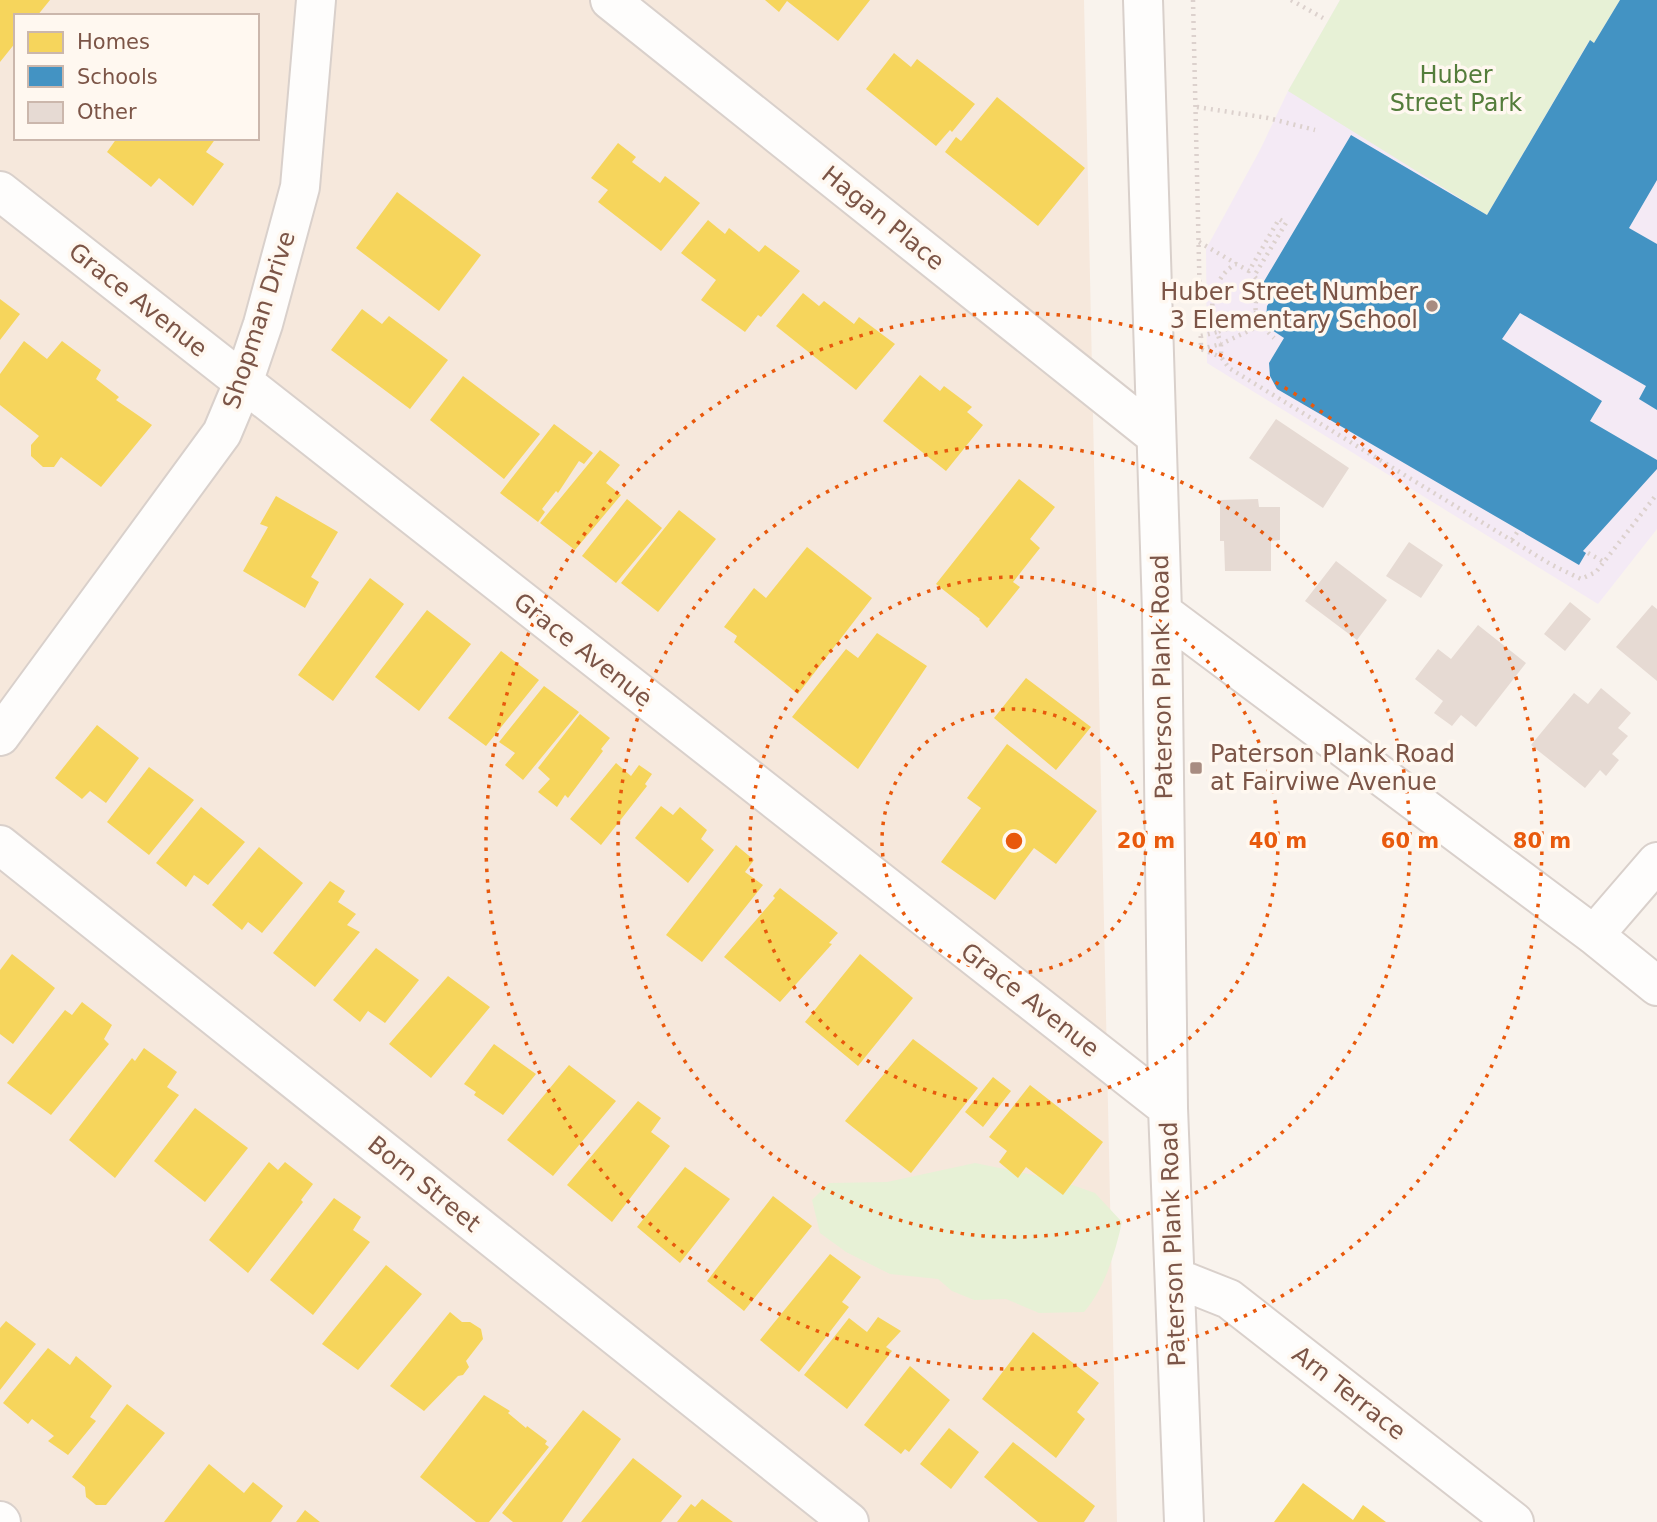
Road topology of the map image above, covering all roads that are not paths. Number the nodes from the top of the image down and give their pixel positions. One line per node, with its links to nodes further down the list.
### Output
1 (316, 0): 5 (street, Shopman Drive)
2 (610, 0): 6 (street, Hagan Place)
3 (1143, 0): 6 (street, Paterson Plank Road)
4 (0, 191): 5 (street, Grace Avenue)
5 (243, 383): 8 (street, Shopman Drive); 13 (street, Grace Avenue)
6 (1156, 436): 7 (street, Paterson Plank Road)
7 (1162, 612): 11 (street); 13 (street, Paterson Plank Road)
8 (0, 736)
9 (0, 845): 15 (street, Born Street)
10 (1657, 862): 11 (street)
11 (1594, 934): 12 (street)
12 (1657, 986)
13 (1168, 1108): 14 (street, Paterson Plank Road)
14 (1176, 1278): 16 (street, Paterson Plank Road); 17 (street, Arn Terrace)
15 (849, 1522)
16 (1184, 1522)
17 (1514, 1522)

